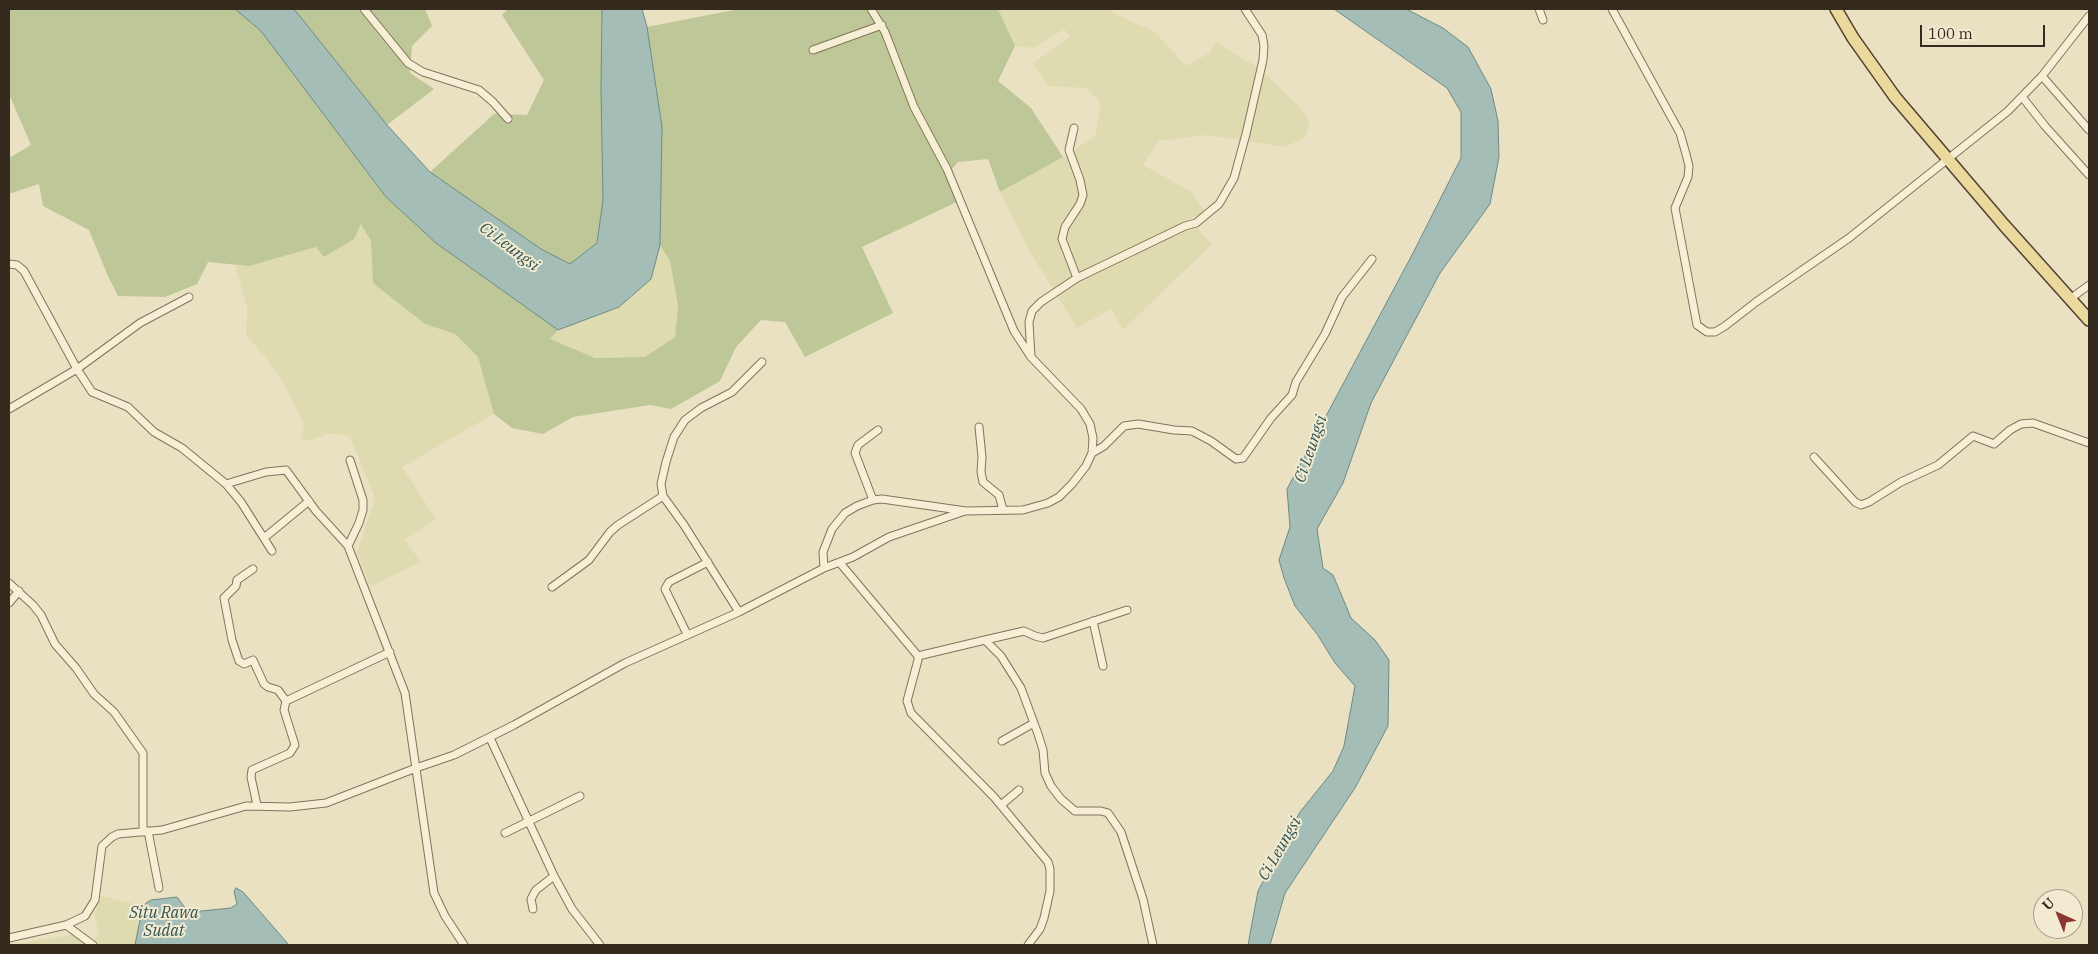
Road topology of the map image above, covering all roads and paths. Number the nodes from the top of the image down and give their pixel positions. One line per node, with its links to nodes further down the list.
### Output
1 (365, 9): 13 (street)
2 (872, 9): 9 (street)
3 (1245, 9): 20 (street)
4 (1539, 9): 8 (street)
5 (1612, 9): 16 (street)
6 (1836, 9): 16 (main road)
7 (2089, 16): 11 (street)
8 (1543, 20)
9 (882, 25): 10 (street); 25 (street)
10 (813, 50)
11 (2042, 76): 12 (street); 15 (street)
12 (2023, 98): 16 (street); 17 (street)
13 (508, 119)
14 (1074, 128): 20 (street)
15 (2089, 130)
16 (1948, 160): 23 (main road)
17 (2089, 175)
18 (1372, 259): 32 (street)
19 (9, 264): 27 (street)
20 (1077, 278): 25 (street)
21 (2089, 285): 23 (street)
22 (189, 297): 27 (street)
23 (2070, 299): 24 (main road)
24 (2089, 320)
25 (1031, 357): 32 (street)
26 (762, 362): 36 (street)
27 (76, 369): 28 (street); 35 (street)
28 (9, 409)
29 (979, 427): 39 (street)
30 (878, 430): 37 (street)
31 (2089, 443): 33 (street)
32 (1092, 453): 39 (street)
33 (1814, 457)
34 (350, 460): 42 (street)
35 (226, 484): 38 (street); 41 (street)
36 (663, 496): 44 (street); 49 (street)
37 (873, 500): 40 (street); 46 (street)
38 (309, 501): 41 (street); 42 (street)
39 (1003, 510): 40 (street)
40 (966, 511): 45 (street)
41 (264, 538): 43 (street)
42 (348, 546): 57 (street)
43 (272, 551)
44 (708, 562): 53 (street); 55 (street)
45 (840, 563): 46 (street); 58 (street)
46 (824, 568): 53 (street)
47 (253, 569): 60 (street)
48 (9, 583): 50 (street)
49 (552, 587)
50 (19, 591): 51 (street); 70 (street)
51 (9, 603)
52 (1127, 610): 54 (street)
53 (739, 612): 55 (street)
54 (1093, 621): 56 (street); 59 (street)
55 (687, 634): 62 (street)
56 (985, 640): 58 (street); 61 (street)
57 (390, 652): 60 (street); 64 (street)
58 (918, 656): 67 (street)
59 (1103, 666)
60 (286, 701): 68 (street)
61 (1034, 723): 63 (street); 81 (street)
62 (490, 738): 64 (street); 69 (street)
63 (1002, 741)
64 (416, 768): 68 (street); 78 (street)
65 (1020, 790): 67 (street)
66 (580, 796): 69 (street)
67 (1001, 805): 80 (street)
68 (257, 806): 70 (street)
69 (528, 820): 71 (street); 72 (street)
70 (145, 831): 73 (street); 75 (street)
71 (505, 833)
72 (554, 876): 74 (street); 79 (street)
73 (159, 888)
74 (533, 909)
75 (66, 925): 76 (street); 77 (street)
76 (9, 938)
77 (93, 945)
78 (464, 945)
79 (600, 945)
80 (1028, 945)
81 (1153, 945)

